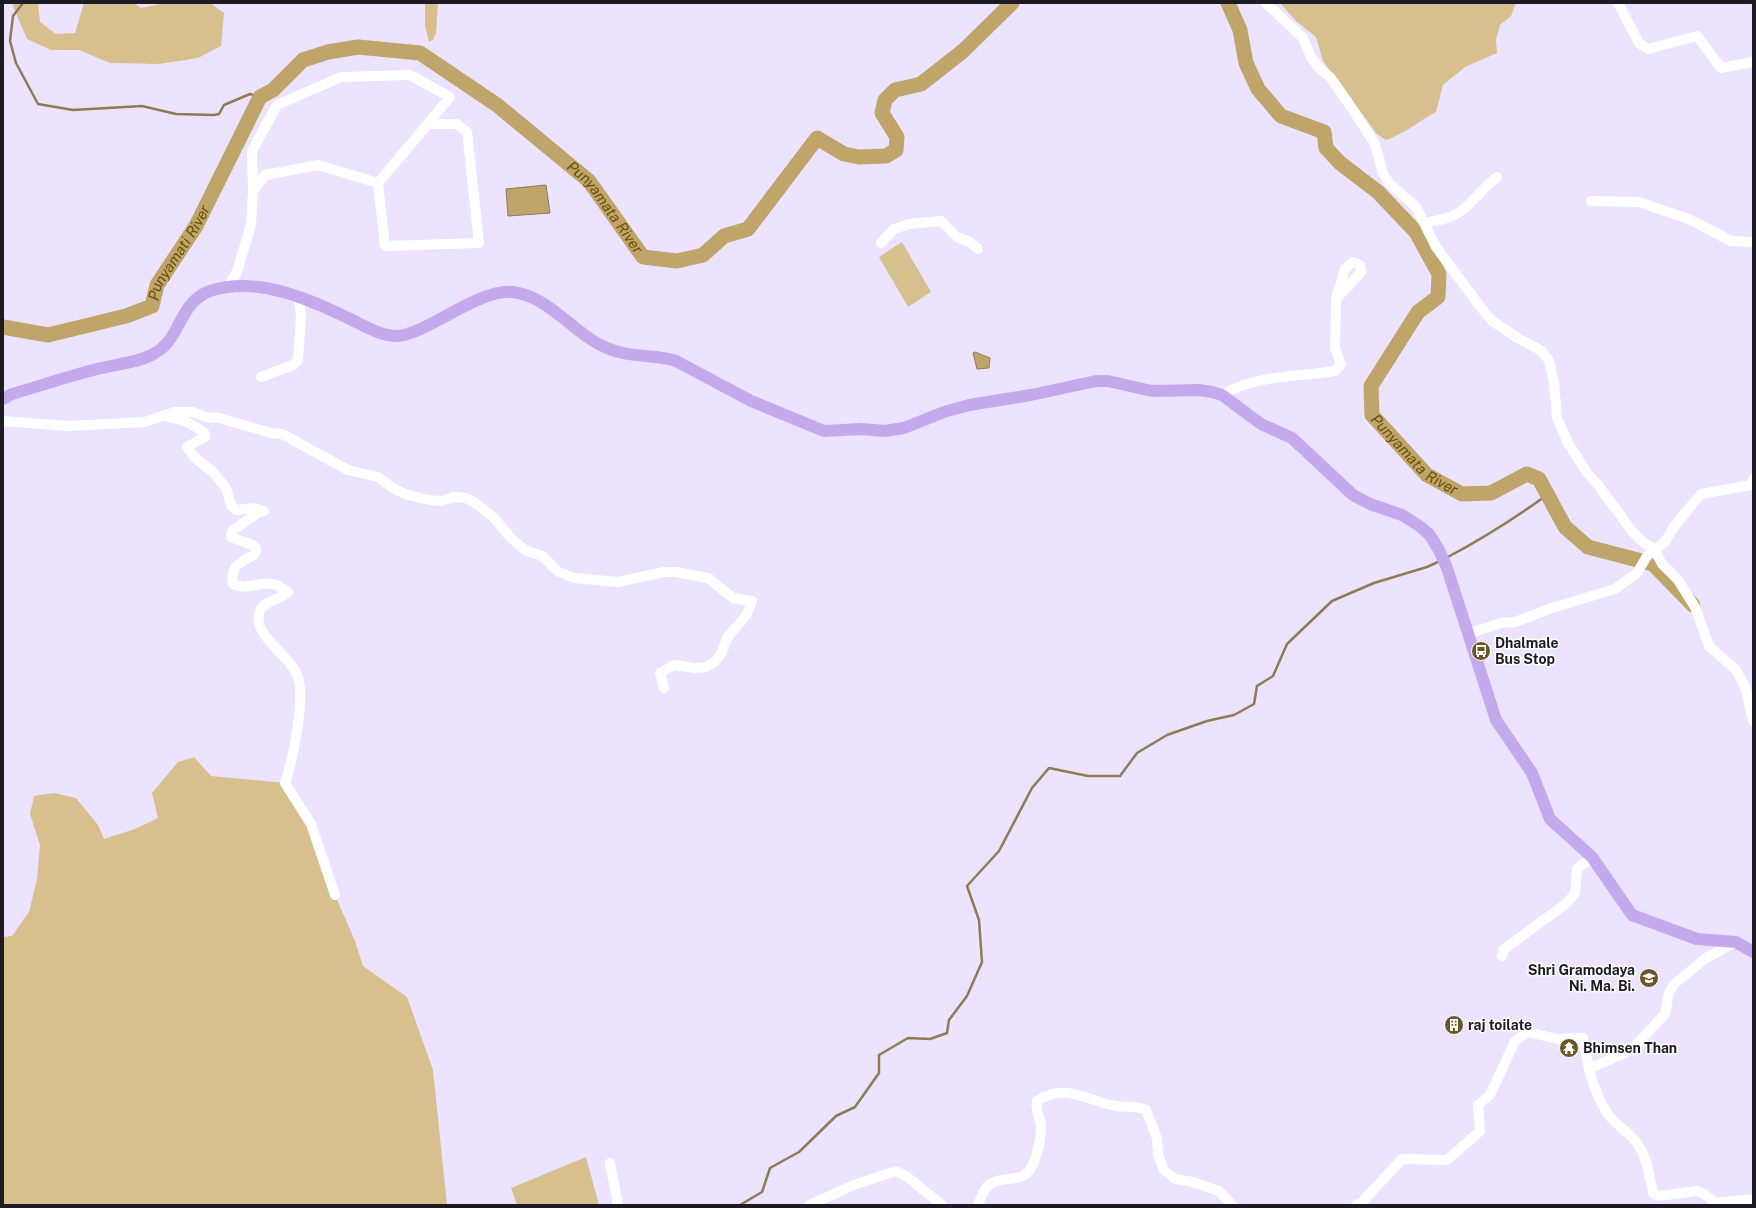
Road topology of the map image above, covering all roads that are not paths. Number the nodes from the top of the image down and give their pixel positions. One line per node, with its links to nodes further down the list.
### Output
1 (1266, 3): 8 (street)
2 (1618, 3): 3 (street)
3 (1753, 62)
4 (1497, 177): 8 (street)
5 (378, 183): 5 (street); 6 (street); 6 (street)
6 (252, 191): 12 (street)
7 (1591, 201): 9 (street)
8 (1425, 223): 21 (street)
9 (1753, 242)
10 (881, 243): 11 (street)
11 (978, 249)
12 (228, 288): 13 (main road); 17 (main road)
13 (298, 295): 15 (street); 16 (main road)
14 (1336, 299): 16 (street)
15 (261, 377)
16 (1222, 395): 22 (main road)
17 (3, 399)
18 (165, 416): 19 (street); 23 (street); 26 (street)
19 (3, 421)
20 (1752, 484): 21 (street)
21 (1651, 553): 22 (street); 24 (street)
22 (1467, 634): 25 (main road)
23 (664, 688)
24 (1753, 721)
25 (1592, 857): 27 (main road); 29 (street)
26 (335, 895)
27 (1736, 942): 28 (main road); 30 (street)
28 (1753, 952)
29 (1502, 956)
30 (1589, 1069): 32 (street); 38 (street)
31 (610, 1163): 33 (street)
32 (1753, 1199)
33 (618, 1205)
34 (809, 1205): 35 (street)
35 (942, 1205)
36 (978, 1205): 37 (street)
37 (1232, 1205)
38 (1356, 1205)

